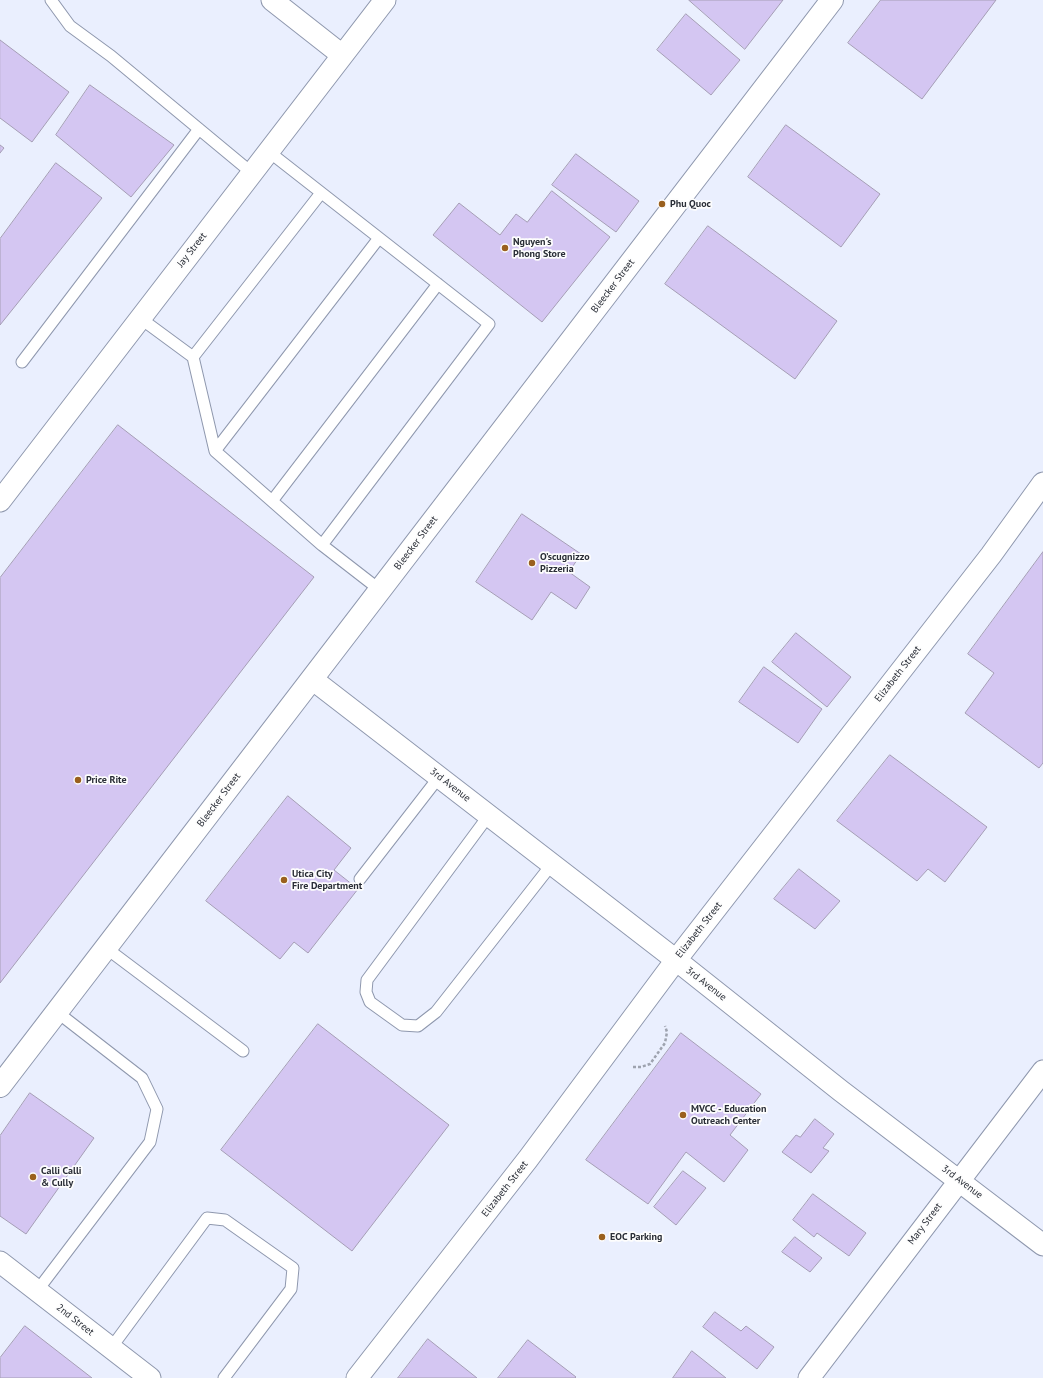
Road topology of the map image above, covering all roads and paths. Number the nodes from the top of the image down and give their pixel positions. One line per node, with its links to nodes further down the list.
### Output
1 (51, 0): 6 (lane)
2 (272, 0): 5 (street)
3 (385, 0): 5 (street, Jay Street)
4 (832, 0): 20 (street, Bleecker Street)
5 (342, 56): 7 (street, Jay Street)
6 (199, 130): 8 (lane); 14 (lane)
7 (268, 151): 8 (street, Jay Street); 9 (lane)
8 (252, 173): 12 (street, Jay Street)
9 (321, 193): 10 (lane); 13 (lane)
10 (379, 238): 11 (lane); 15 (lane)
11 (438, 284): 18 (lane); 19 (lane)
12 (140, 318): 13 (lane); 17 (street, Jay Street)
13 (193, 357): 15 (lane)
14 (22, 362)
15 (215, 451): 18 (lane)
16 (1043, 483): 27 (street, Elizabeth Street)
17 (0, 501)
18 (272, 501): 19 (lane)
19 (322, 545): 20 (lane)
20 (380, 590): 21 (street, Bleecker Street)
21 (312, 679): 22 (street, 3rd Avenue); 26 (street, Bleecker Street)
22 (439, 777): 23 (street, 3rd Avenue); 25 (lane)
23 (489, 815): 24 (street, 3rd Avenue); 24 (lane)
24 (552, 864): 27 (street, 3rd Avenue)
25 (360, 879)
26 (106, 948): 28 (street, Bleecker Street); 30 (lane)
27 (676, 960): 34 (street, 3rd Avenue); 41 (street, Elizabeth Street)
28 (57, 1012): 33 (street, Bleecker Street); 37 (lane)
29 (665, 1026): 31 (path)
30 (243, 1051)
31 (633, 1067)
32 (1043, 1071): 34 (street, Mary Street)
33 (0, 1086)
34 (959, 1180): 35 (street, 3rd Avenue); 42 (street, Mary Street)
35 (1043, 1245)
36 (0, 1262): 37 (street, 2nd Street)
37 (37, 1291): 38 (street, 2nd Street)
38 (111, 1348): 39 (street, 2nd Street); 40 (lane)
39 (150, 1378)
40 (224, 1378)
41 (356, 1378)
42 (809, 1378)

